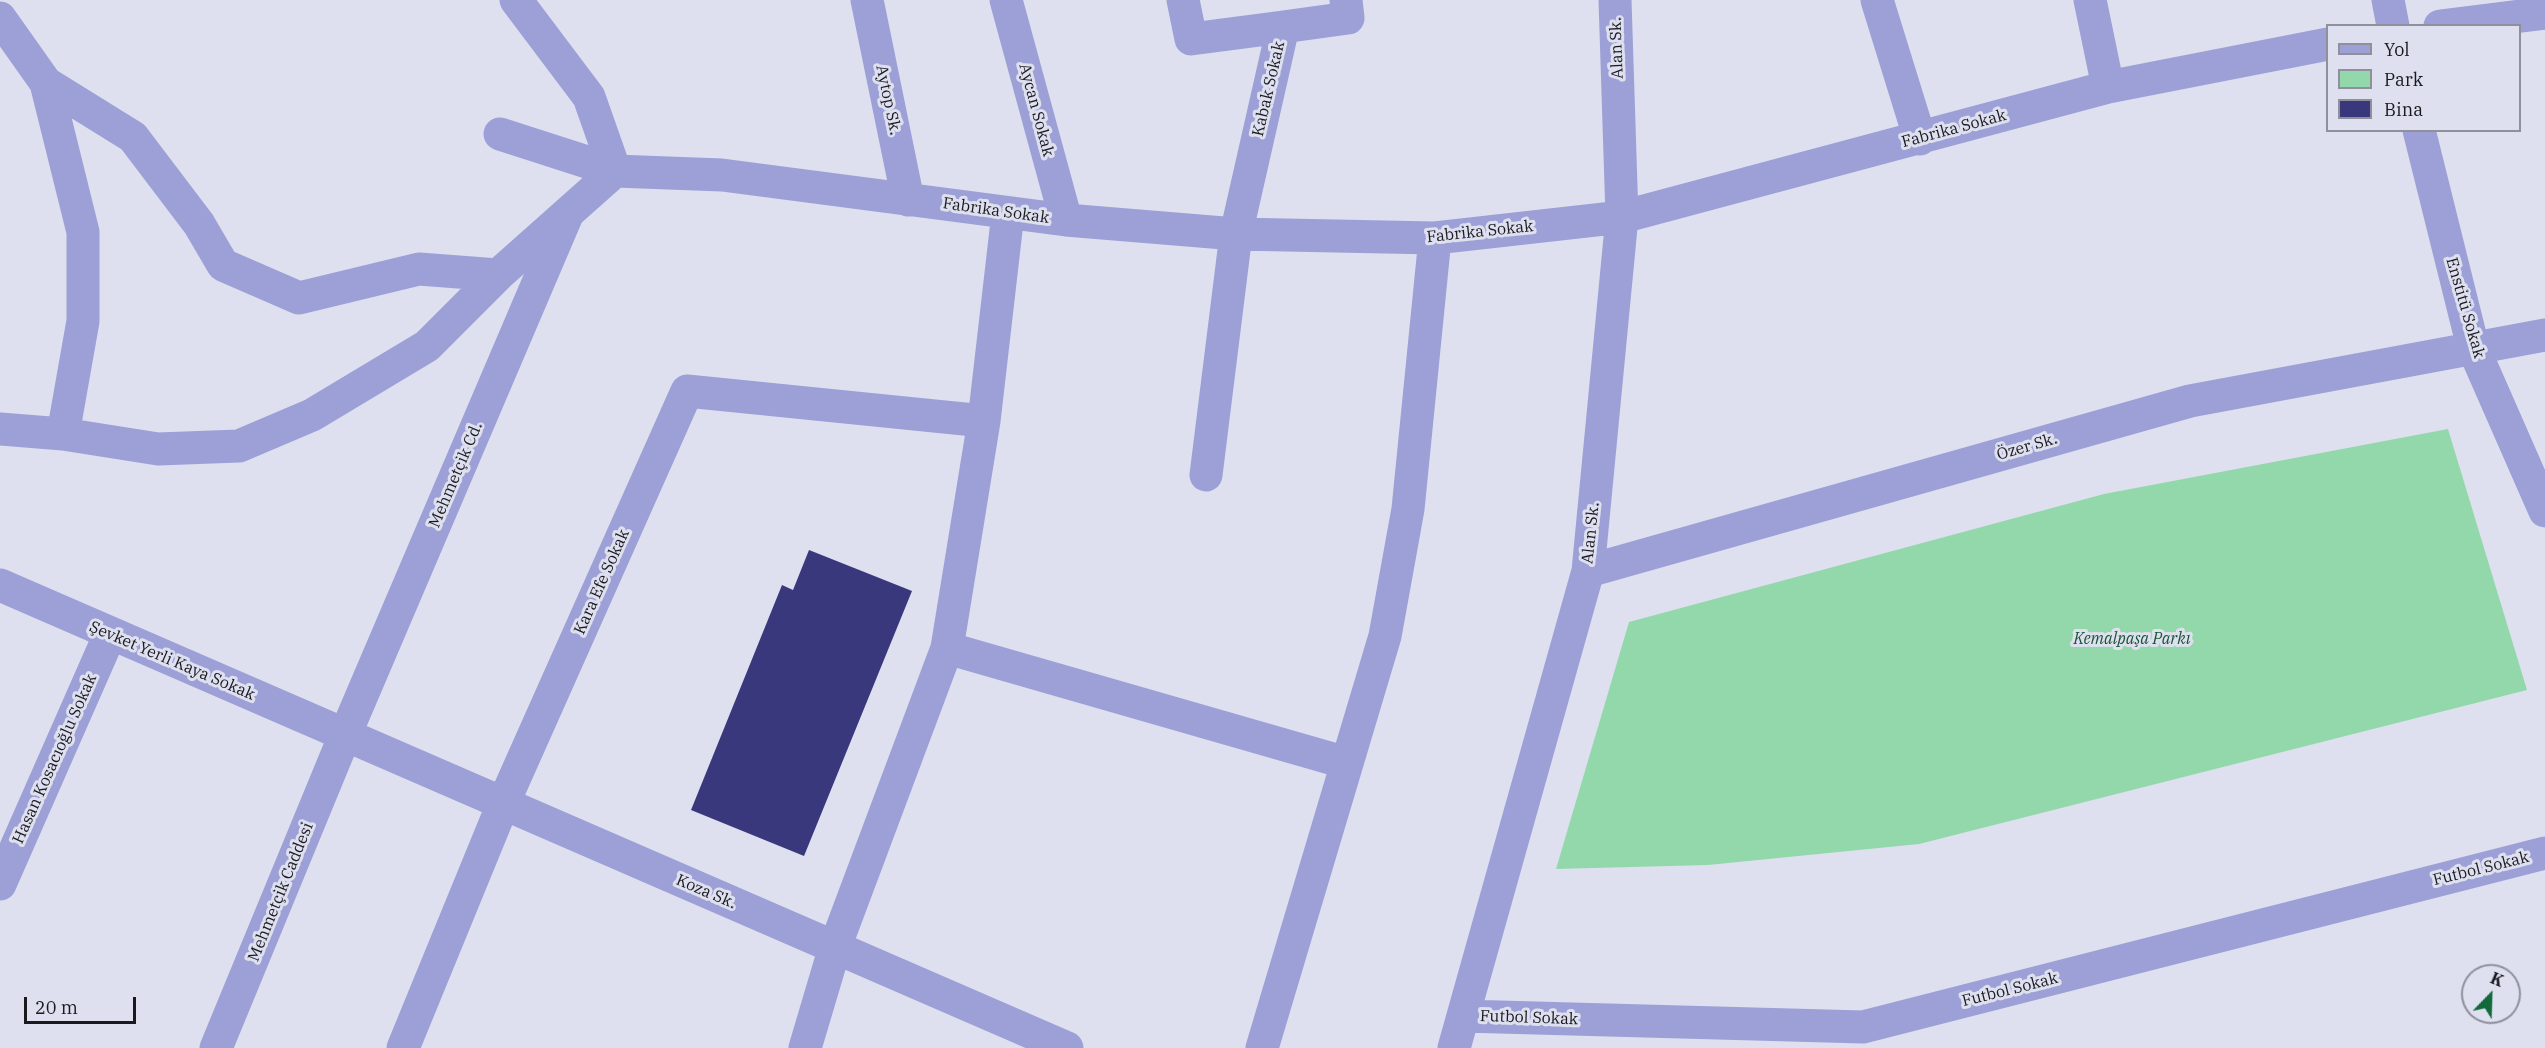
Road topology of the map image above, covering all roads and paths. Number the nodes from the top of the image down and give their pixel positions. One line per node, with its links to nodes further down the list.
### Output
1 (516, 0): 21 (street)
2 (867, 0): 22 (street, Aytop Sk.)
3 (1006, 0): 26 (street, Aycan Sokak)
4 (1183, 0): 13 (street)
5 (1346, 0): 13 (street, Kabak Sokak)
6 (1615, 0): 25 (street, Alan Sk.)
7 (2090, 0): 17 (street)
8 (2388, 0): 11 (street)
9 (1887, 3): 20 (street)
10 (2545, 13): 12 (street)
11 (2393, 24)
12 (2456, 24)
13 (1282, 27): 27 (street, Kabak Sokak)
14 (5, 32): 16 (street)
15 (2326, 44): 17 (street, Fabrika Sokak)
16 (46, 83): 29 (street); 34 (street)
17 (2108, 87): 20 (street, Fabrika Sokak)
18 (2419, 132): 31 (street, Enstitü Sokak)
19 (500, 134): 21 (street, Fabrika Sokak)
20 (1920, 139): 25 (street, Fabrika Sokak)
21 (615, 171): 22 (street, Fabrika Sokak); 24 (street)
22 (908, 200): 23 (street, Fabrika Sokak)
23 (1008, 213): 26 (street, Fabrika Sokak); 32 (street)
24 (567, 215): 29 (street); 41 (street, Mehmetçik Cd.)
25 (1622, 217): 28 (street, Fabrika Sokak); 37 (street, Alan Sk.)
26 (1066, 220): 27 (street, Fabrika Sokak)
27 (1236, 234): 28 (street, Fabrika Sokak); 35 (street, Kabak Sokak)
28 (1435, 238): 42 (street)
29 (498, 275): 34 (street)
30 (2545, 335): 31 (street, Özer Sk.)
31 (2473, 347): 36 (street, Enstitü Sokak); 37 (street, Özer Sk.)
32 (984, 421): 40 (street); 43 (street, Kara Efe Sokak)
33 (0, 429): 34 (street)
34 (63, 434)
35 (1206, 475)
36 (2545, 511)
37 (1588, 571): 47 (street, Alan Sk.)
38 (0, 585): 39 (street, Şevket Yerli Kaya Sokak)
39 (110, 634): 41 (street, Şevket Yerli Kaya Sokak); 45 (street, Hasan Kosacıoğlu Sokak)
40 (947, 648): 42 (street); 46 (street)
41 (345, 735): 43 (street, Koza Sk.); 48 (street, Mehmetçik Caddesi)
42 (1347, 763): 52 (street)
43 (503, 804): 46 (street, Koza Sk.); 49 (street, Kara Efe Sokak)
44 (2545, 853): 47 (street, Futbol Sokak)
45 (0, 884)
46 (835, 948): 50 (street); 51 (street, Koza Sk.)
47 (1463, 1016): 53 (street, Alan Sk.)
48 (216, 1048)
49 (403, 1048)
50 (805, 1048)
51 (1067, 1048)
52 (1262, 1048)
53 (1454, 1048)

